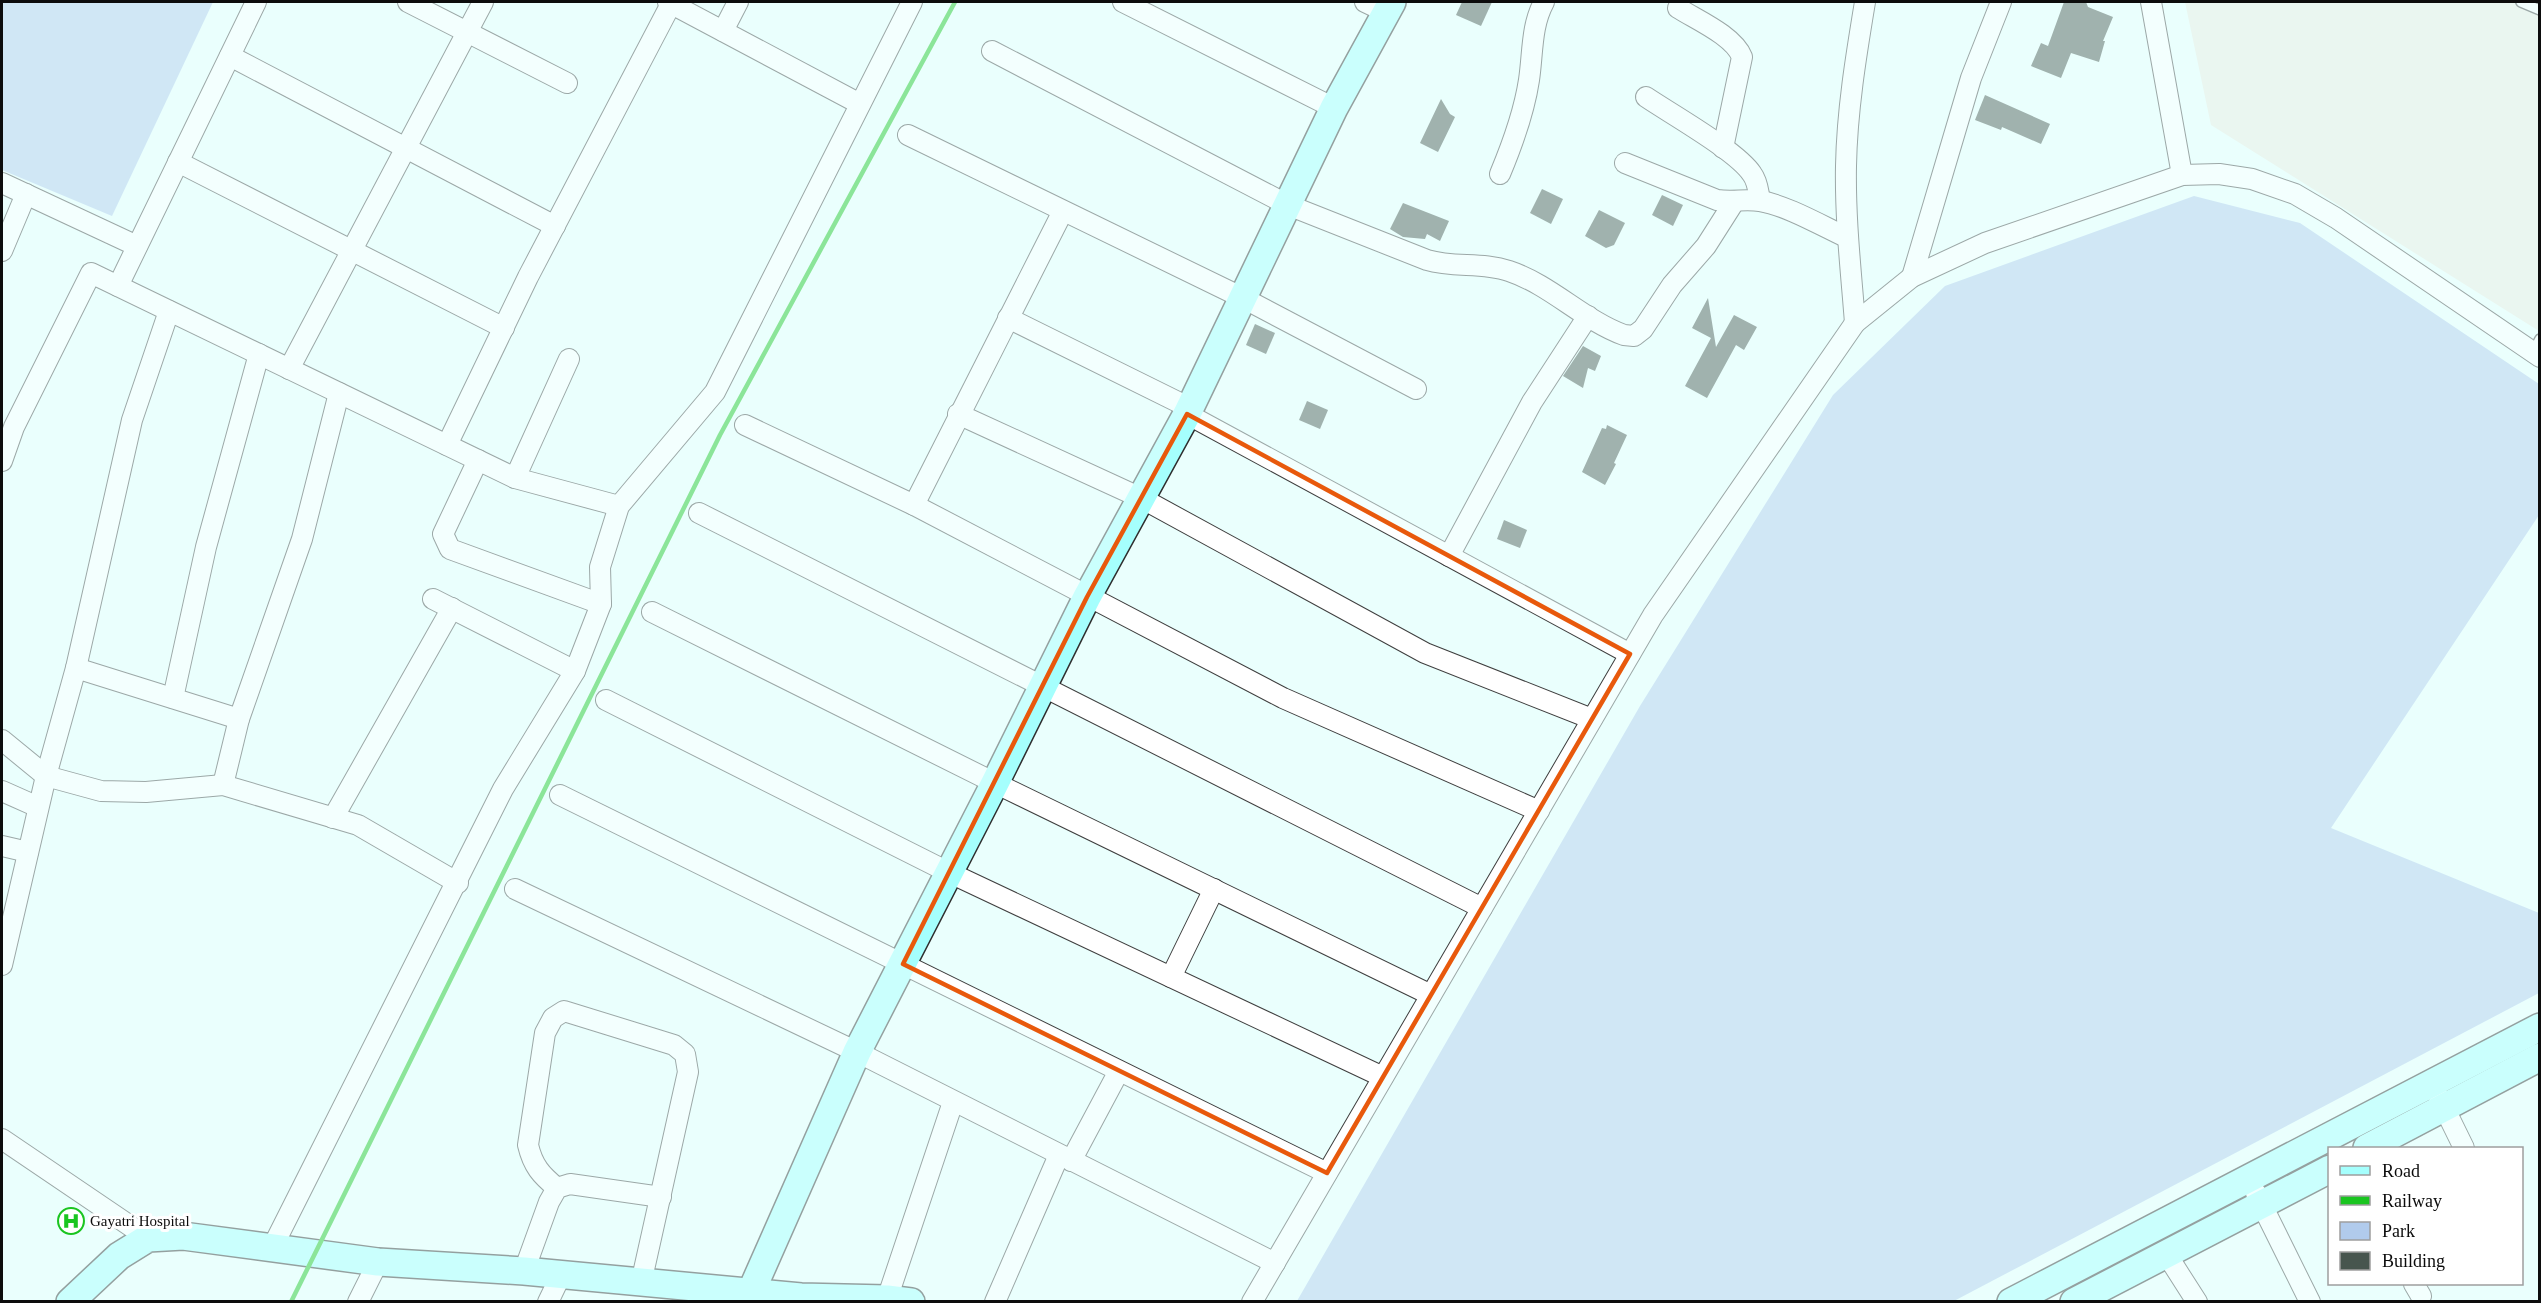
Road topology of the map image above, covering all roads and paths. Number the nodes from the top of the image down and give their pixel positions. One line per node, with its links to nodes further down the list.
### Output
1 (256, 2): 19 (street)
2 (408, 2): 16 (street)
3 (483, 2): 16 (street)
4 (670, 2): 17 (street); 37 (street)
5 (738, 2): 17 (street)
6 (912, 2): 22 (street)
7 (1123, 2): 23 (street)
8 (1545, 2): 29 (street)
9 (1865, 2): 38 (street)
10 (2001, 2): 42 (street)
11 (2151, 2): 30 (street)
12 (2521, 2): 15 (lane)
13 (1381, 5): 23 (street)
14 (1678, 8): 26 (street)
15 (2540, 10)
16 (468, 30): 20 (street); 25 (street)
17 (723, 31): 22 (street)
18 (992, 51): 35 (street)
19 (230, 56): 25 (street); 27 (street)
20 (567, 83)
21 (1646, 97): 26 (street)
22 (860, 104): 65 (street)
23 (1334, 108): 35 (street)
24 (908, 135): 36 (street)
25 (405, 148): 37 (street); 40 (street)
26 (1723, 148): 33 (street)
27 (178, 162): 39 (street); 40 (street)
28 (1625, 163): 34 (street)
29 (1500, 174)
30 (2182, 175): 42 (street); 50 (street)
31 (2, 183): 32 (street)
32 (26, 194): 39 (street); 41 (street)
33 (1760, 201): 34 (street); 38 (street)
34 (1734, 202): 46 (street)
35 (1288, 205): 44 (street); 46 (street)
36 (1064, 211): 44 (street); 47 (street)
37 (555, 226): 49 (street)
38 (1848, 238): 48 (street)
39 (137, 246): 43 (street)
40 (352, 250): 49 (street); 53 (street)
41 (2, 251)
42 (1912, 277): 48 (street)
43 (118, 286): 45 (street); 61 (street)
44 (1244, 298): 54 (street); 56 (street)
45 (170, 311): 51 (street); 74 (street)
46 (1588, 316): 67 (street)
47 (1008, 318): 56 (street); 57 (street)
48 (1856, 323): 73 (street)
49 (504, 328): 59 (street)
50 (2537, 349)
51 (259, 354): 53 (street); 77 (street)
52 (569, 359): 62 (street)
53 (290, 369): 55 (street)
54 (1416, 389)
55 (339, 393): 59 (street); 79 (street)
56 (1188, 411): 63 (street); 67 (street)
57 (958, 414): 63 (street); 64 (street)
58 (746, 425): 64 (street)
59 (447, 445): 60 (street)
60 (478, 460): 62 (street); 70 (street)
61 (2, 461)
62 (515, 478): 65 (street)
63 (1141, 498): 68 (street); 80 (street)
64 (914, 505): 68 (street)
65 (619, 506): 70 (street)
66 (699, 513): 76 (street)
67 (1449, 556): 73 (street)
68 (1087, 597): 76 (street); 88 (street)
69 (433, 598): 71 (street)
70 (602, 604): 75 (street)
71 (452, 608): 75 (street); 89 (street)
72 (652, 612): 83 (street)
73 (1630, 654): 80 (street)
74 (76, 668): 77 (street); 82 (street)
75 (575, 671): 93 (street)
76 (1042, 686): 83 (street); 96 (street)
77 (173, 698): 79 (street)
78 (606, 700): 92 (street)
79 (239, 719): 84 (street)
80 (1592, 719): 88 (street)
81 (2, 740): 82 (street)
82 (46, 776): 84 (street); 87 (street)
83 (995, 783): 92 (street); 95 (street)
84 (223, 785): 89 (street)
85 (2, 792): 87 (street)
86 (560, 795): 98 (street)
87 (38, 807): 91 (street)
88 (1539, 811): 96 (street)
89 (333, 818): 93 (street)
90 (2, 846): 91 (street)
91 (28, 852): 97 (street)
92 (948, 872): 98 (street); 100 (street)
93 (458, 883): 121 (street)
94 (515, 889): 103 (street)
95 (1214, 889): 100 (street); 101 (street)
96 (1482, 908): 101 (street)
97 (7, 919): 99 (street)
98 (903, 964): 103 (street); 105 (street)
99 (2, 965)
100 (1171, 977): 106 (street)
101 (1431, 995): 106 (street)
102 (2540, 1027): 107 (street)
103 (857, 1052): 108 (street); 129 (street)
104 (2538, 1062): 109 (street)
105 (1119, 1071): 113 (street); 115 (street)
106 (1383, 1077): 115 (street)
107 (2431, 1082): 109 (street); 116 (street)
108 (953, 1102): 113 (street); 132 (street)
109 (2444, 1107): 111 (street); 112 (street)
110 (2, 1139): 120 (street)
111 (2371, 1147)
112 (2463, 1147)
113 (1065, 1158): 124 (street); 136 (street)
114 (2328, 1170): 119 (street)
115 (1327, 1173): 124 (street)
116 (2248, 1177): 119 (street); 125 (street)
117 (557, 1188): 118 (street); 118 (street); 126 (street)
118 (660, 1197): 128 (street)
119 (2262, 1205): 122 (street); 140 (street)
120 (148, 1238): 121 (street); 133 (street)
121 (272, 1248): 123 (street)
122 (2167, 1255): 130 (street); 139 (street)
123 (378, 1262): 126 (street); 134 (street)
124 (1275, 1263): 137 (street)
125 (2074, 1267): 130 (street); 138 (street)
126 (525, 1272): 127 (street)
127 (561, 1275): 128 (street); 135 (street)
128 (641, 1283): 129 (street)
129 (752, 1292): 131 (street)
130 (2082, 1298)
131 (799, 1299): 132 (street)
132 (899, 1300)
133 (70, 1302)
134 (358, 1302)
135 (548, 1302)
136 (995, 1302)
137 (1252, 1302)
138 (2011, 1302)
139 (2197, 1302)
140 (2310, 1302)

